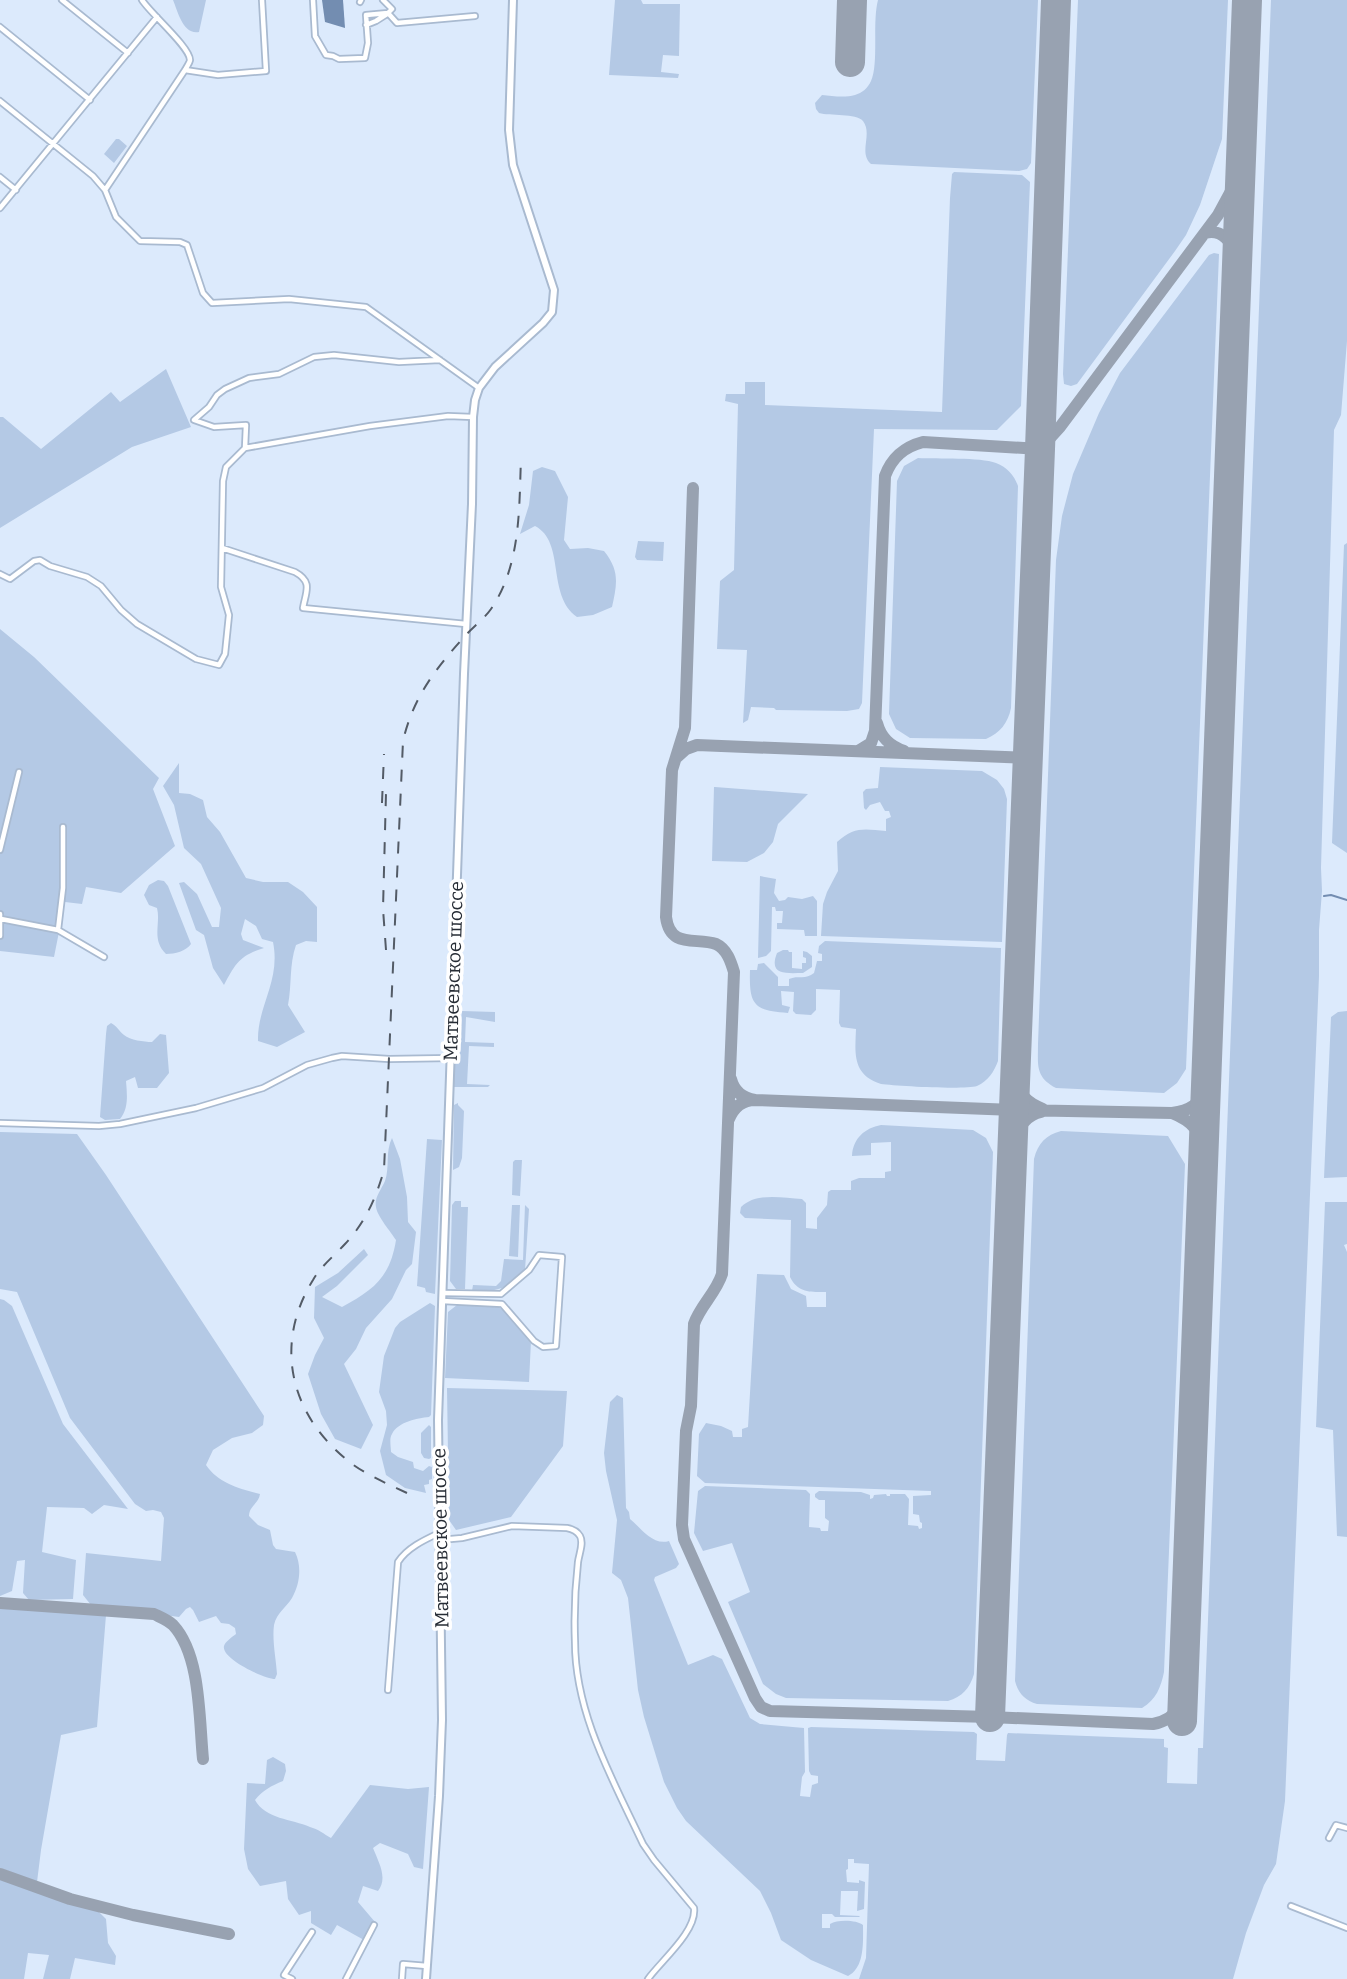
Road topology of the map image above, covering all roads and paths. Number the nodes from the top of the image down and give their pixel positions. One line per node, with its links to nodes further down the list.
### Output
1 (61, 0): 12 (street)
2 (142, 0): 9 (street)
3 (261, 0): 13 (street)
4 (313, 0): 10 (street)
5 (383, 0): 7 (street)
6 (513, 0): 22 (main road, Матвеевское шоссе)
7 (388, 13): 8 (street); 10 (street); 10 (street)
8 (475, 16)
9 (156, 17): 12 (street); 13 (street)
10 (366, 24)
11 (0, 27): 14 (street)
12 (128, 53): 14 (street)
13 (186, 71): 19 (street)
14 (90, 100): 16 (street)
15 (0, 101): 16 (street)
16 (53, 145): 18 (street); 19 (street)
17 (0, 177): 18 (street)
18 (16, 190): 20 (street)
19 (105, 190): 21 (street)
20 (0, 208)
21 (440, 360): 22 (street); 24 (street)
22 (479, 388): 23 (main road, Матвеевское шоссе)
23 (473, 417): 24 (street); 27 (main road, Матвеевское шоссе)
24 (245, 448): 25 (street)
25 (222, 548): 26 (street); 27 (street)
26 (0, 574)
27 (466, 624): 36 (main road, Матвеевское шоссе)
28 (19, 772): 30 (street)
29 (63, 827): 33 (street)
30 (0, 850)
31 (0, 914): 32 (street)
32 (1, 919): 33 (street); 34 (street)
33 (58, 930): 35 (street)
34 (0, 936)
35 (104, 957)
36 (451, 1058): 37 (street); 38 (main road, Матвеевское шоссе)
37 (0, 1123)
38 (443, 1293): 39 (main road, Матвеевское шоссе); 39 (street)
39 (442, 1301): 40 (main road, Матвеевское шоссе)
40 (439, 1537): 41 (street); 48 (main road, Матвеевское шоссе); 53 (street)
41 (387, 1690)
42 (1347, 1828): 43 (street)
43 (1329, 1838)
44 (1291, 1906): 46 (street)
45 (374, 1925): 50 (street)
46 (1347, 1928)
47 (312, 1932): 49 (street)
48 (427, 1966): 51 (street); 52 (main road, Матвеевское шоссе)
49 (292, 1979)
50 (346, 1979)
51 (402, 1979)
52 (426, 1979)
53 (648, 1979)

